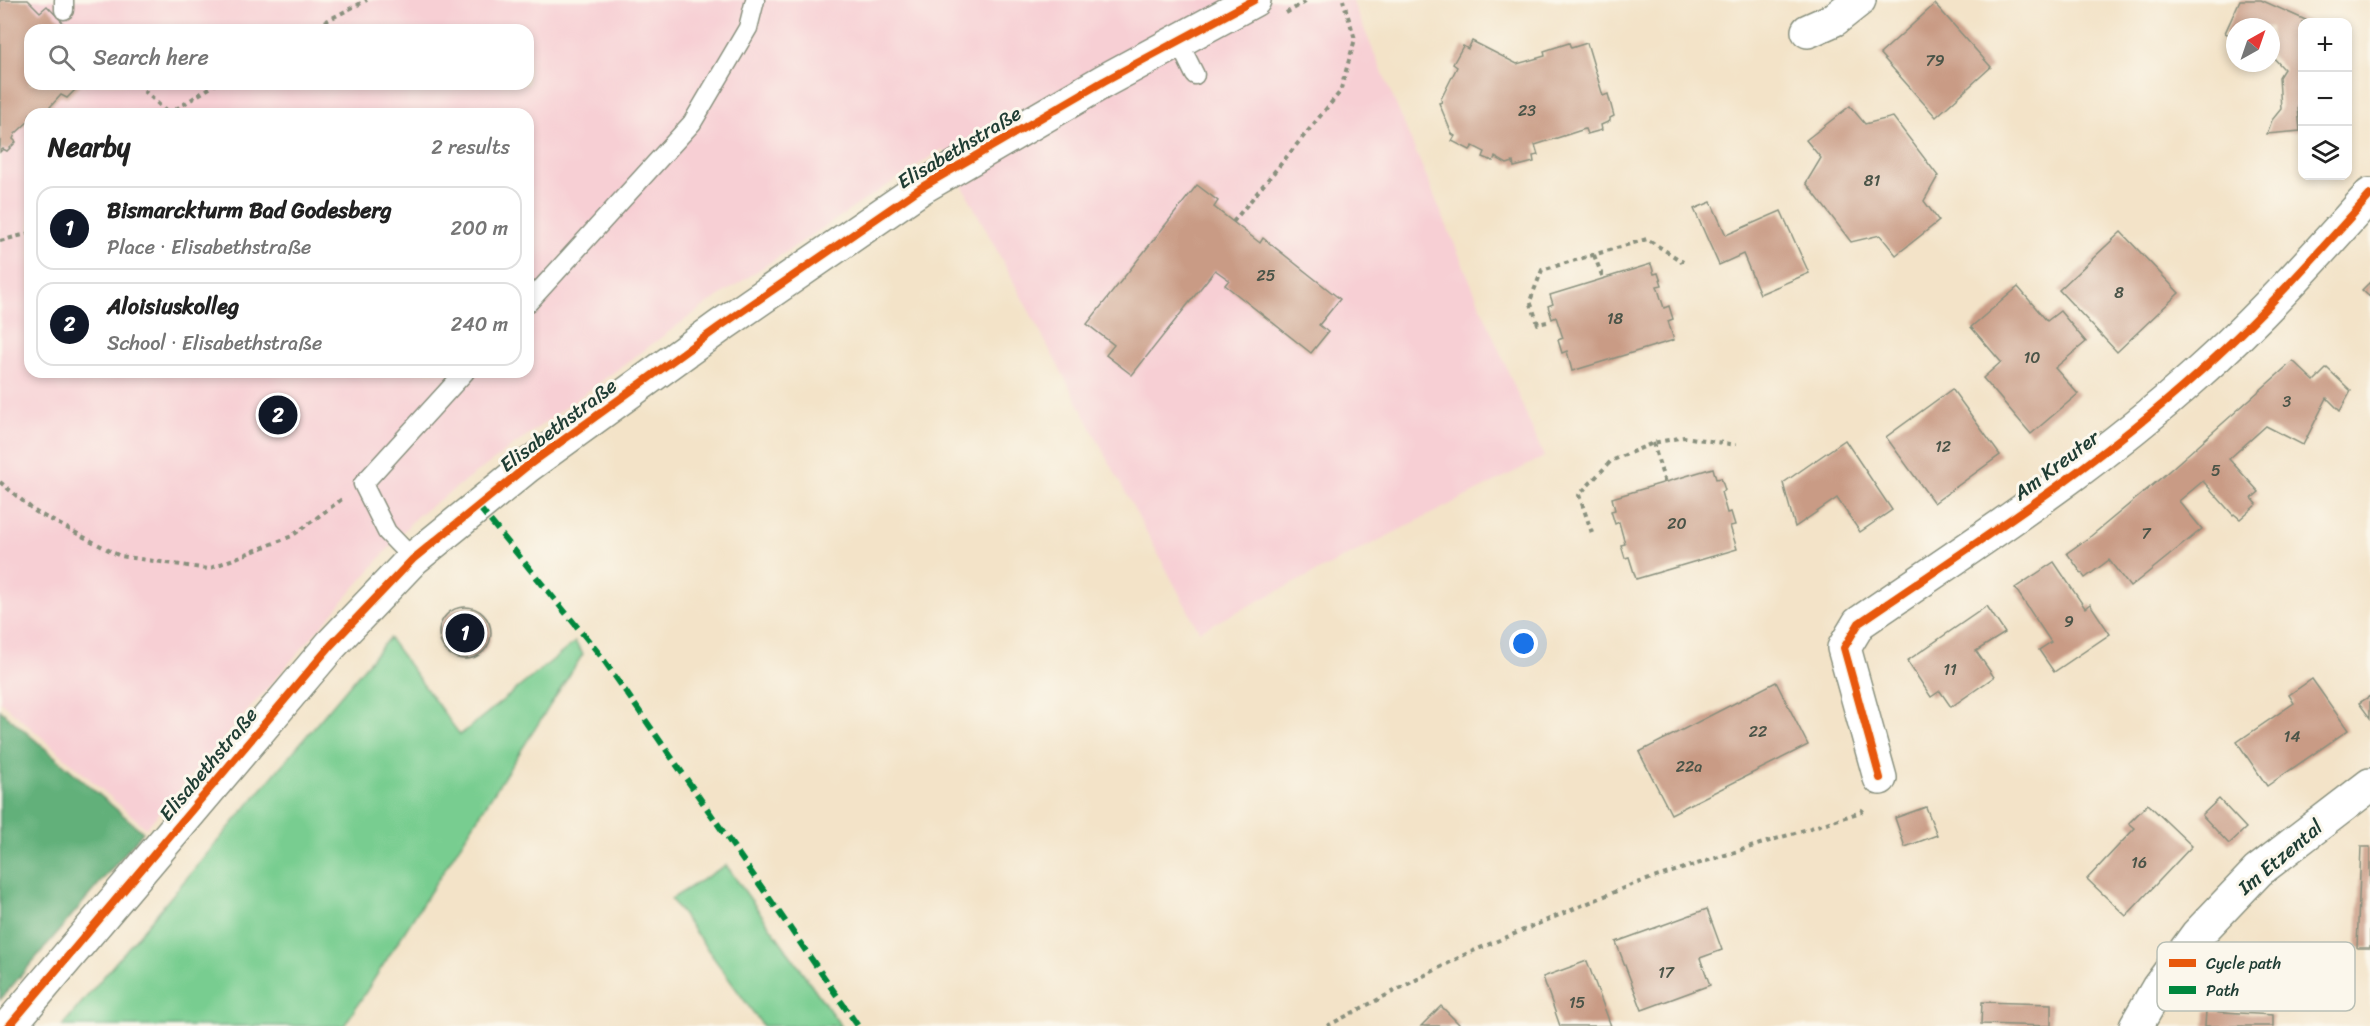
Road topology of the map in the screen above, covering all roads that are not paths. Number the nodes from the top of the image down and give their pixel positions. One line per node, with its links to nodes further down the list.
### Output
1 (755, 0): 8 (lane)
2 (1859, 0): 4 (street)
3 (1266, 8): 5 (street, Elisabethstraße)
4 (1808, 31)
5 (1178, 41): 6 (lane); 10 (street, Elisabethstraße)
6 (1195, 75)
7 (2370, 195): 11 (street, Am Kreuter)
8 (534, 296)
9 (460, 378): 10 (lane)
10 (413, 559): 15 (street, Elisabethstraße)
11 (1880, 778)
12 (2370, 785): 13 (street, Im Etzental)
13 (2192, 942)
14 (2157, 990): 16 (street, Im Etzental)
15 (9, 1026)
16 (2136, 1026)

